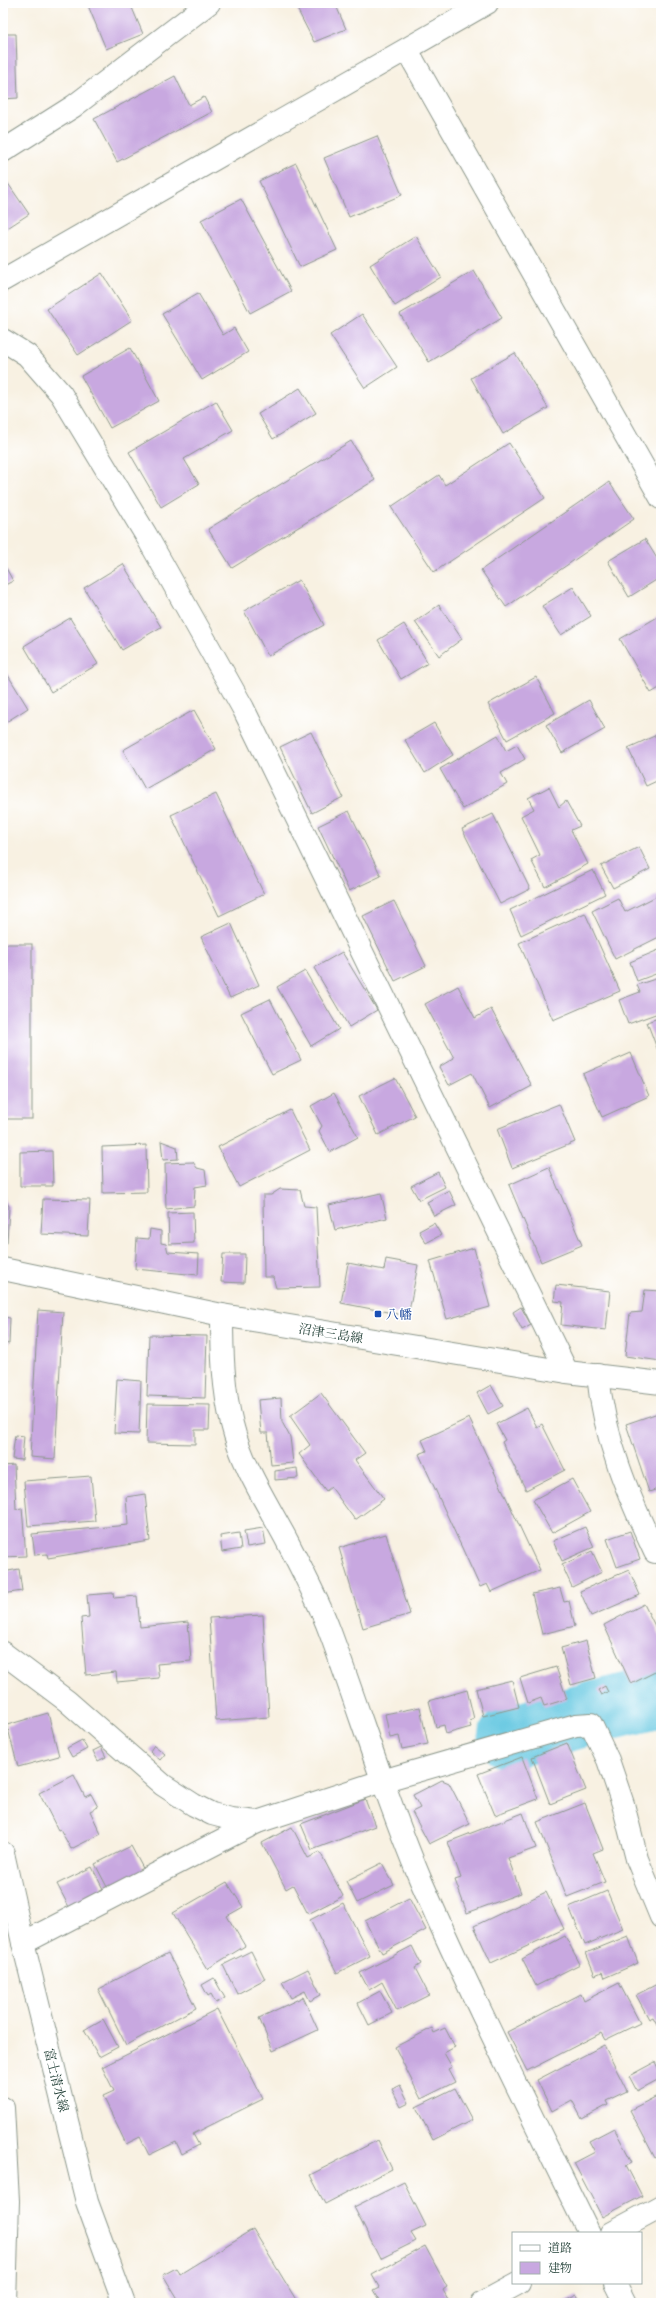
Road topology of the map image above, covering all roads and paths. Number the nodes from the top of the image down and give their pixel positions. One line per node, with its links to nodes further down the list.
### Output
1 (210, 3): 4 (main road)
2 (487, 3): 3 (main road)
3 (407, 50): 5 (main road); 7 (main road)
4 (3, 151)
5 (3, 280)
6 (3, 340): 10 (main road)
7 (661, 498)
8 (3, 1268): 9 (main road, 沼津三島線)
9 (222, 1315): 10 (main road, 沼津三島線); 15 (main road)
10 (567, 1372): 11 (main road, 沼津三島線)
11 (598, 1375): 12 (main road, 沼津三島線); 13 (main road)
12 (661, 1383)
13 (655, 1552)
14 (3, 1653): 16 (main road)
15 (382, 1782): 16 (main road); 18 (main road); 22 (main road)
16 (257, 1822): 19 (main road)
17 (3, 1853): 19 (main road, 富士清水線)
18 (661, 1917)
19 (23, 1943): 27 (main road, 富士清水線)
20 (3, 2108): 26 (main road)
21 (661, 2206): 23 (main road)
22 (589, 2232)
23 (613, 2232)
24 (517, 2284): 28 (main road)
25 (616, 2284): 29 (main road)
26 (5, 2303)
27 (124, 2303)
28 (482, 2303)
29 (625, 2303)

